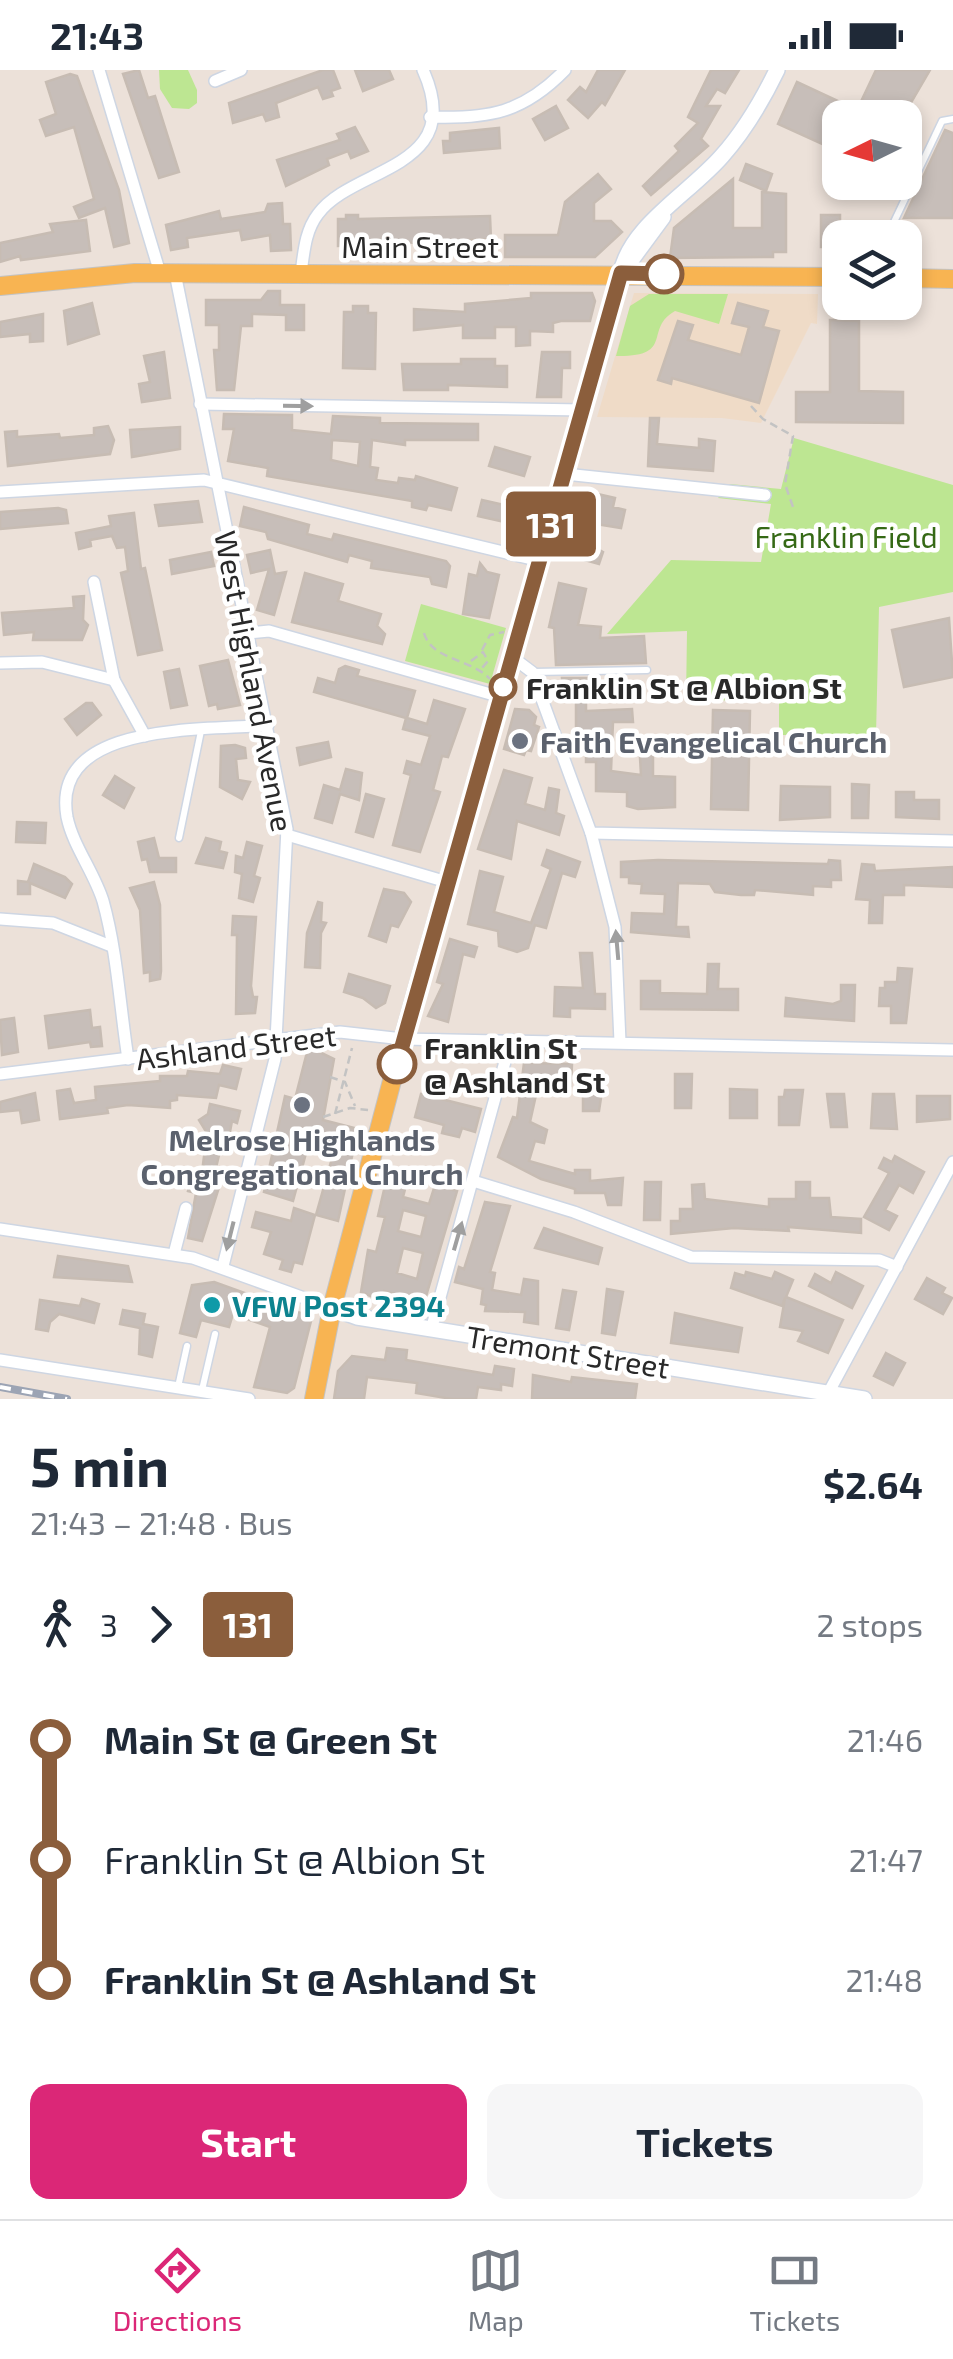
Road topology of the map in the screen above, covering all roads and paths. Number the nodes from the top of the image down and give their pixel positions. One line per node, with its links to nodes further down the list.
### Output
1 (99, 70): 10 (street, West Highland Avenue)
2 (241, 70): 6 (street)
3 (424, 70): 7 (street)
4 (564, 70): 7 (street)
5 (778, 70): 12 (street)
6 (215, 81)
7 (430, 118): 11 (street)
8 (953, 119): 9 (lane)
9 (894, 220)
10 (168, 273): 11 (main road, Main Street); 16 (main road, Main Street); 17 (street, West Highland Avenue)
11 (302, 273): 12 (main road, Main Street)
12 (621, 273): 13 (main road, Main Street); 19 (main road)
13 (822, 277)
14 (922, 278): 15 (main road)
15 (953, 279)
16 (0, 286)
17 (200, 404): 19 (street, one-way to 19); 21 (street, West Highland Avenue)
18 (751, 406): 24 (path)
19 (582, 410): 20 (main road)
20 (565, 474): 23 (street); 25 (main road)
21 (216, 482): 22 (street); 25 (street); 28 (street, West Highland Avenue)
22 (0, 492)
23 (765, 495)
24 (793, 507)
25 (540, 561): 31 (main road)
26 (94, 582): 37 (street)
27 (505, 632): 30 (path)
28 (248, 633): 38 (street); 39 (street, West Highland Avenue)
29 (424, 633): 33 (path)
30 (482, 651): 33 (path); 34 (path)
31 (512, 657): 36 (street); 38 (main road)
32 (0, 663): 37 (street)
33 (470, 663): 34 (path)
34 (480, 668): 38 (path)
35 (647, 670): 36 (lane)
36 (532, 672): 42 (street)
37 (114, 680): 41 (street)
38 (496, 688): 46 (main road)
39 (268, 725): 40 (street); 43 (street, West Highland Avenue)
40 (201, 731): 41 (street); 44 (lane)
41 (144, 736): 48 (street)
42 (590, 833): 45 (street); 53 (street, one-way to 42)
43 (287, 836): 46 (street); 50 (street, West Highland Avenue)
44 (179, 838)
45 (953, 841)
46 (447, 882): 51 (main road)
47 (0, 919): 48 (street)
48 (111, 946): 55 (street)
49 (356, 1032): 50 (street, Ashland Street); 51 (street, Ashland Street); 58 (path)
50 (276, 1039): 55 (street, Ashland Street); 68 (street, West Highland Avenue, one-way to 68)
51 (403, 1039): 52 (street, Ashland Street); 61 (main road)
52 (510, 1040): 53 (street, Ashland Street); 64 (street)
53 (620, 1042): 54 (street, Ashland Street)
54 (953, 1050)
55 (128, 1059): 56 (street, Ashland Street)
56 (0, 1074)
57 (330, 1078): 58 (path)
58 (344, 1082): 59 (path); 60 (path)
59 (354, 1107): 60 (path); 61 (path)
60 (334, 1114): 62 (path)
61 (384, 1114): 70 (main road)
62 (323, 1117)
63 (953, 1162): 69 (street)
64 (473, 1181): 69 (street); 71 (street, one-way to 64)
65 (186, 1208): 67 (street)
66 (0, 1229): 67 (street)
67 (174, 1254): 68 (street)
68 (223, 1266): 70 (street)
69 (896, 1267): 77 (street)
70 (332, 1308): 71 (street, Tremont Street); 79 (main road)
71 (431, 1330): 77 (street, Tremont Street)
72 (215, 1334): 76 (lane)
73 (187, 1346): 75 (lane)
74 (0, 1360): 75 (street)
75 (178, 1387): 76 (street)
76 (202, 1391): 78 (street)
77 (827, 1396): 80 (street, Tremont Street)
78 (249, 1399)
79 (314, 1399)
80 (864, 1399)

